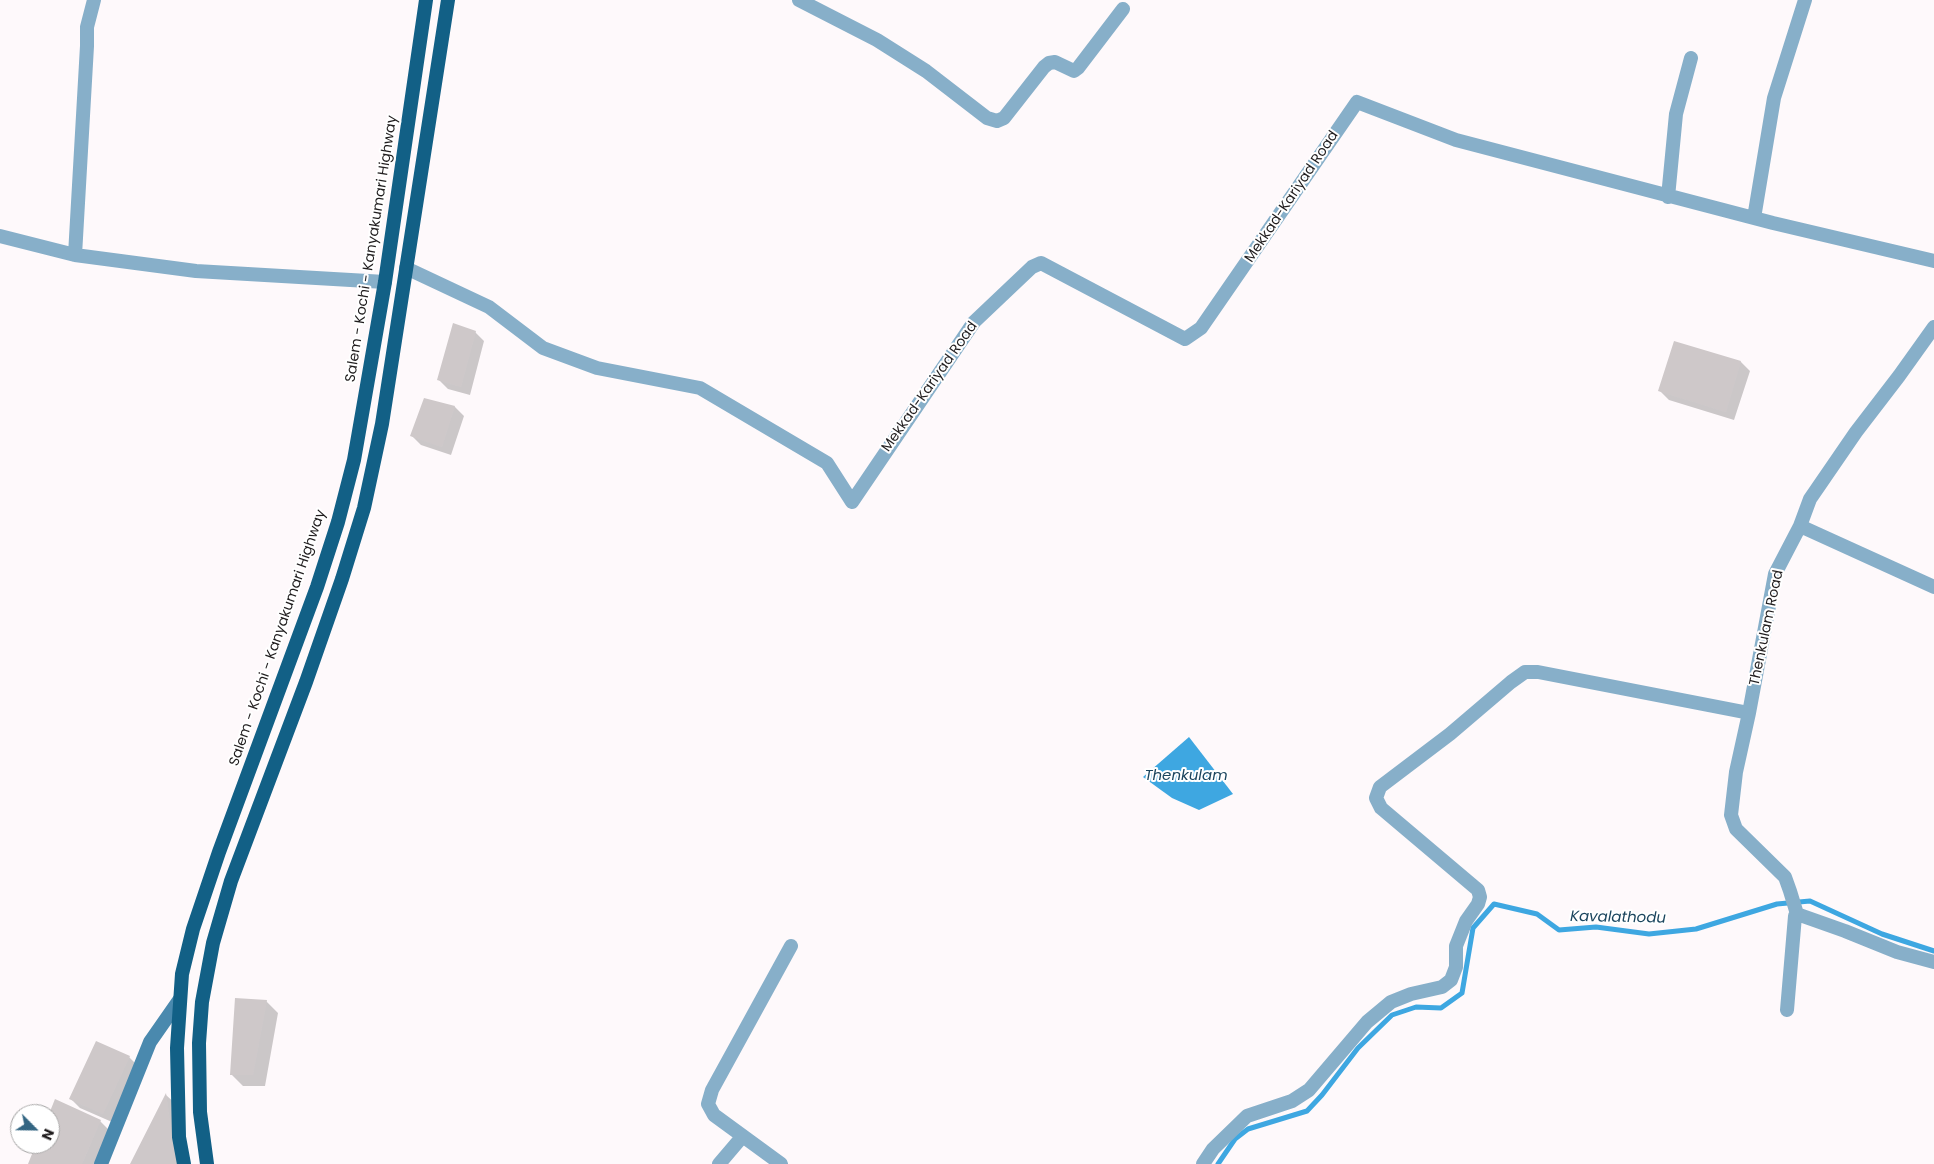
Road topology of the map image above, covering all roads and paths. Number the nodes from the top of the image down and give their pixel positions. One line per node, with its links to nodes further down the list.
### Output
1 (94, 0): 11 (street)
2 (426, 0): 14 (highway, Salem - Kochi - Kanyakumari Highway)
3 (448, 0): 13 (highway)
4 (799, 0): 6 (street)
5 (1805, 0): 9 (street)
6 (1123, 9)
7 (1691, 58): 8 (street)
8 (1668, 197): 9 (street); 13 (street, Mekkad-Kariyad Road)
9 (1754, 218): 12 (street)
10 (0, 236): 11 (street)
11 (75, 255): 14 (street)
12 (1934, 261)
13 (406, 268): 23 (highway)
14 (385, 282): 22 (highway, Salem - Kochi - Kanyakumari Highway)
15 (1934, 326): 16 (street, Thenkulam Road)
16 (1800, 526): 17 (street); 18 (street, Thenkulam Road)
17 (1934, 587)
18 (1749, 713): 19 (street, Thenkulam Road); 31 (street)
19 (1797, 914): 21 (street); 24 (street)
20 (791, 946): 25 (street)
21 (1934, 962)
22 (180, 999): 23 (highway); 26 (main road); 27 (highway, Salem - Kochi - Kanyakumari Highway)
23 (202, 1002): 28 (highway)
24 (1788, 1010)
25 (742, 1137): 29 (street); 30 (street)
26 (101, 1164)
27 (184, 1164)
28 (207, 1164)
29 (719, 1164)
30 (781, 1164)
31 (1203, 1164)

